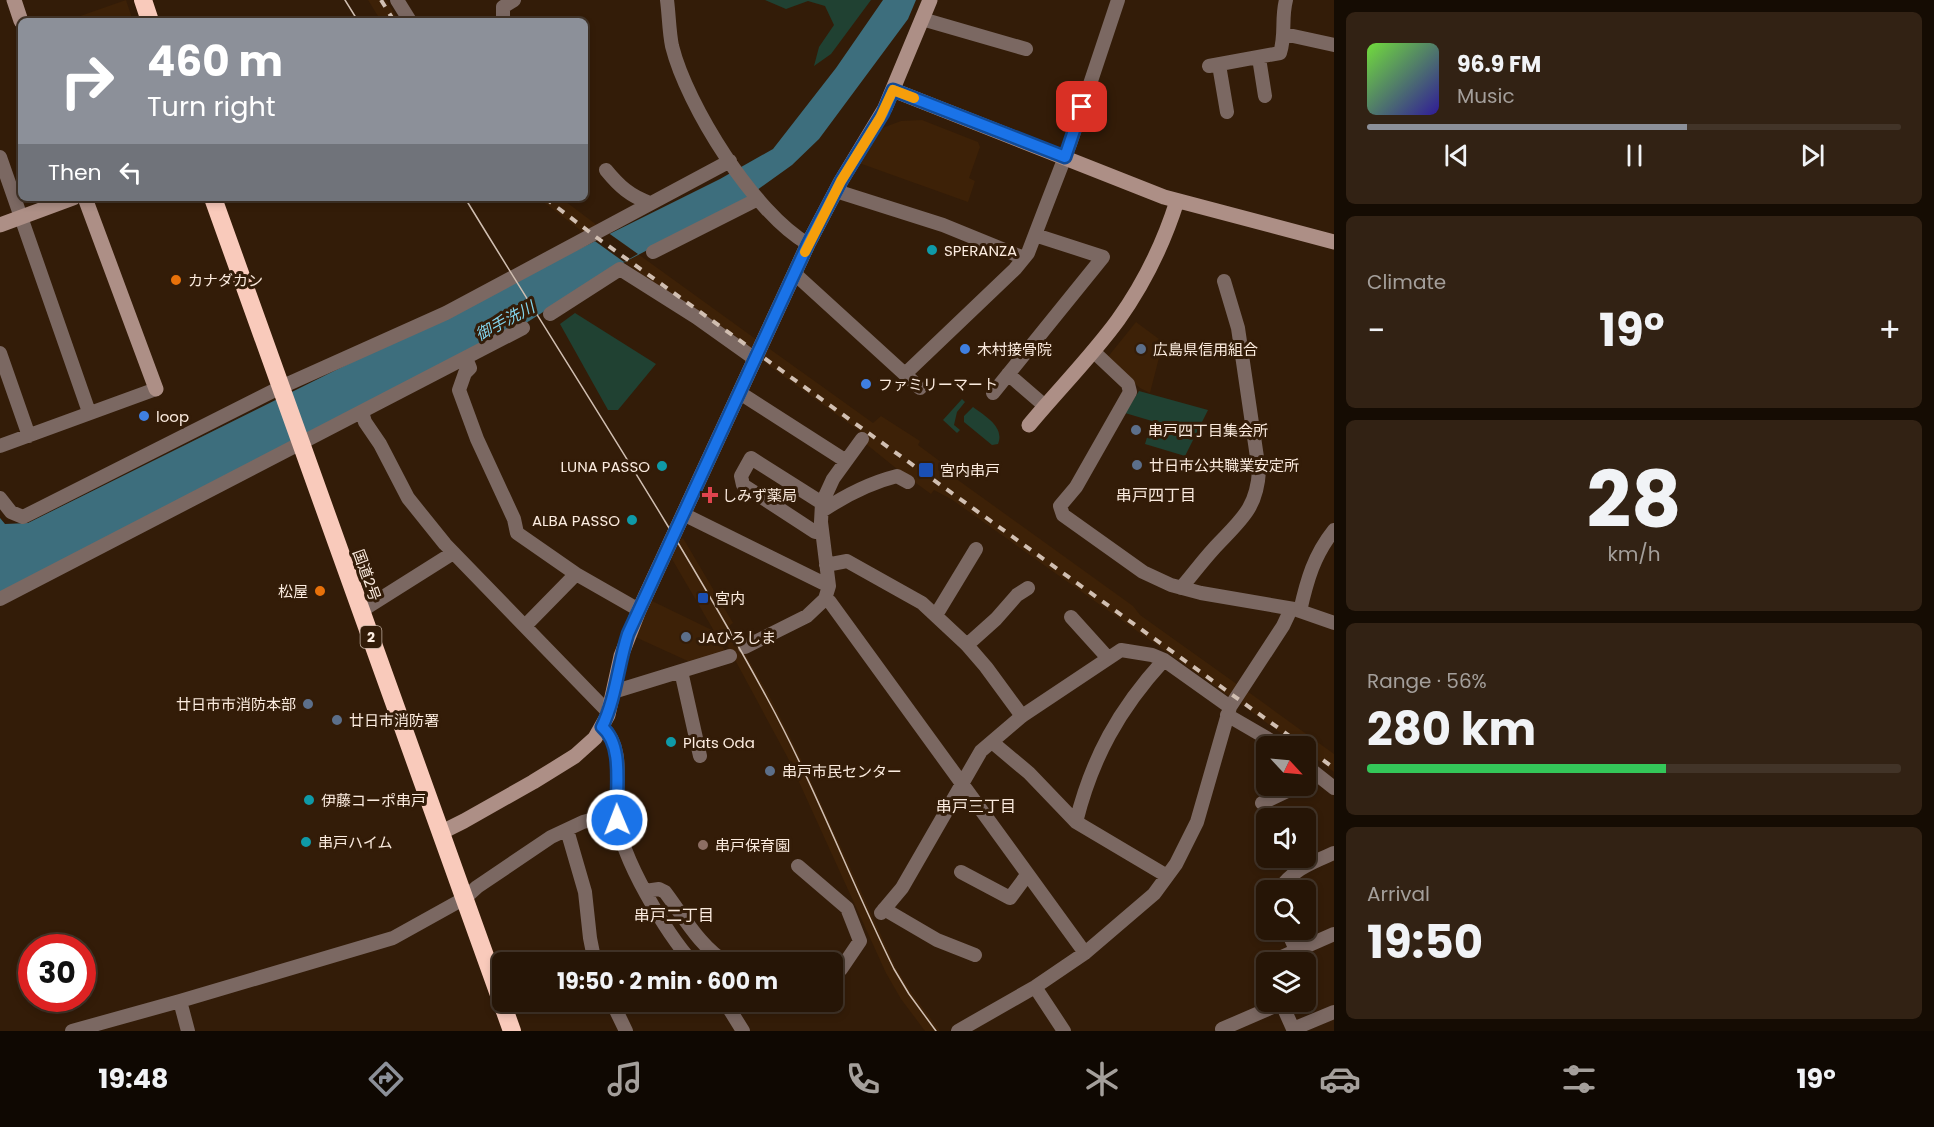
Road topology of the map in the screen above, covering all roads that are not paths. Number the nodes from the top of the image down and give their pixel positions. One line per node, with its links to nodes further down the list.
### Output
1 (14, 0): 8 (street)
2 (143, 0): 9 (highway)
3 (398, 0): 10 (street)
4 (667, 0): 21 (street)
5 (930, 0): 11 (street)
6 (1118, 0): 20 (street)
7 (1286, 0): 12 (street)
8 (20, 18)
9 (149, 18)
10 (408, 18)
11 (922, 19): 14 (street); 16 (street)
12 (1284, 34): 13 (street); 15 (street)
13 (1334, 45)
14 (1026, 49)
15 (1259, 58): 17 (street); 18 (street)
16 (893, 90): 20 (street); 23 (street)
17 (1264, 96)
18 (1227, 112)
19 (0, 157): 30 (street)
20 (1065, 157): 28 (street); 32 (street)
21 (731, 163): 24 (street); 29 (street)
22 (606, 170): 29 (street)
23 (836, 191): 34 (street); 36 (street)
24 (757, 197): 34 (street); 35 (street)
25 (65, 201): 30 (street)
26 (86, 201): 48 (street)
27 (214, 201): 49 (highway, 国道2号 / 2)
28 (1177, 201): 33 (street); 41 (street)
29 (650, 203): 49 (street)
30 (21, 218): 31 (street); 53 (street)
31 (0, 225)
32 (1035, 235): 36 (street); 46 (street)
33 (1334, 242)
34 (808, 244): 37 (street)
35 (653, 252)
36 (1024, 258): 45 (street)
37 (795, 274): 44 (street); 45 (street)
38 (1224, 281): 72 (street)
39 (550, 314): 44 (street)
40 (523, 328): 43 (street)
41 (1093, 351): 52 (street); 72 (street)
42 (0, 353): 56 (street)
43 (466, 358): 54 (street); 70 (street)
44 (755, 359): 50 (street)
45 (905, 374): 47 (street)
46 (1008, 374): 51 (street); 52 (street)
47 (920, 388)
48 (156, 389): 53 (street)
49 (282, 390): 58 (highway, 国道2号 / 2); 62 (street)
50 (740, 393): 60 (street); 64 (street)
51 (993, 393)
52 (1045, 406): 55 (street)
53 (90, 412): 56 (street)
54 (362, 412): 58 (street); 68 (street)
55 (1029, 425)
56 (29, 436): 59 (street)
57 (862, 439): 60 (street)
58 (300, 441): 74 (street); 77 (highway, 国道2号 / 2)
59 (0, 446)
60 (846, 461): 63 (street)
61 (908, 482): 63 (street)
62 (0, 498)
63 (822, 507): 66 (street); 66 (street)
64 (683, 514): 73 (street); 75 (street)
65 (1334, 531): 76 (street)
66 (822, 532): 69 (street)
67 (976, 549): 78 (street)
68 (453, 553): 77 (street); 81 (street)
69 (826, 565): 73 (street); 78 (street)
70 (576, 574): 75 (street); 81 (street)
71 (1028, 588): 82 (street)
72 (1181, 588): 76 (street)
73 (827, 593): 83 (street); 97 (street)
74 (0, 599)
75 (639, 610): 88 (street)
76 (1295, 610): 80 (street); 89 (street)
77 (361, 611): 104 (highway, 国道2号 / 2)
78 (936, 615): 82 (street)
79 (1071, 617): 85 (street)
80 (1334, 623)
81 (525, 626): 90 (street)
82 (968, 645): 91 (street)
83 (745, 647)
84 (730, 656): 87 (street)
85 (1108, 658): 86 (street); 91 (street)
86 (1164, 660): 89 (street); 102 (street)
87 (681, 671): 88 (street); 95 (street)
88 (613, 692): 90 (street)
89 (1228, 711): 93 (street); 109 (street)
90 (608, 712): 92 (street)
91 (1022, 716): 94 (street)
92 (602, 727): 101 (street); 104 (street)
93 (1266, 736)
94 (992, 742): 97 (street); 102 (street)
95 (700, 756)
96 (1316, 778): 98 (street)
97 (962, 786): 108 (street); 121 (street)
98 (1334, 788)
99 (1277, 796): 100 (street)
100 (1262, 803)
101 (616, 813): 103 (street); 111 (street)
102 (1076, 822): 109 (street)
103 (567, 830): 112 (street); 116 (street)
104 (442, 831): 112 (highway, 国道2号 / 2)
105 (1334, 852): 110 (street)
106 (798, 866): 122 (street)
107 (961, 872): 108 (street)
108 (1027, 875): 120 (street)
109 (1167, 876): 120 (street)
110 (1286, 880)
111 (645, 891): 117 (street); 118 (street)
112 (465, 898): 124 (street); 134 (highway, 国道2号 / 2)
113 (1334, 934): 115 (street)
114 (1292, 940): 115 (street)
115 (1296, 950): 119 (street)
116 (593, 952)
117 (684, 952)
118 (710, 952)
119 (1292, 952)
120 (1085, 953): 123 (street)
121 (975, 955)
122 (843, 966)
123 (1035, 987): 130 (street); 138 (street)
124 (180, 1001): 132 (street); 133 (street)
125 (617, 1012): 135 (street)
126 (731, 1012): 136 (street)
127 (1260, 1012): 139 (street)
128 (1286, 1012): 131 (street)
129 (1334, 1012): 131 (street)
130 (979, 1025): 137 (street)
131 (1294, 1030)
132 (72, 1031)
133 (188, 1031)
134 (512, 1031)
135 (626, 1031)
136 (743, 1031)
137 (958, 1031)
138 (1064, 1031)
139 (1223, 1031)

